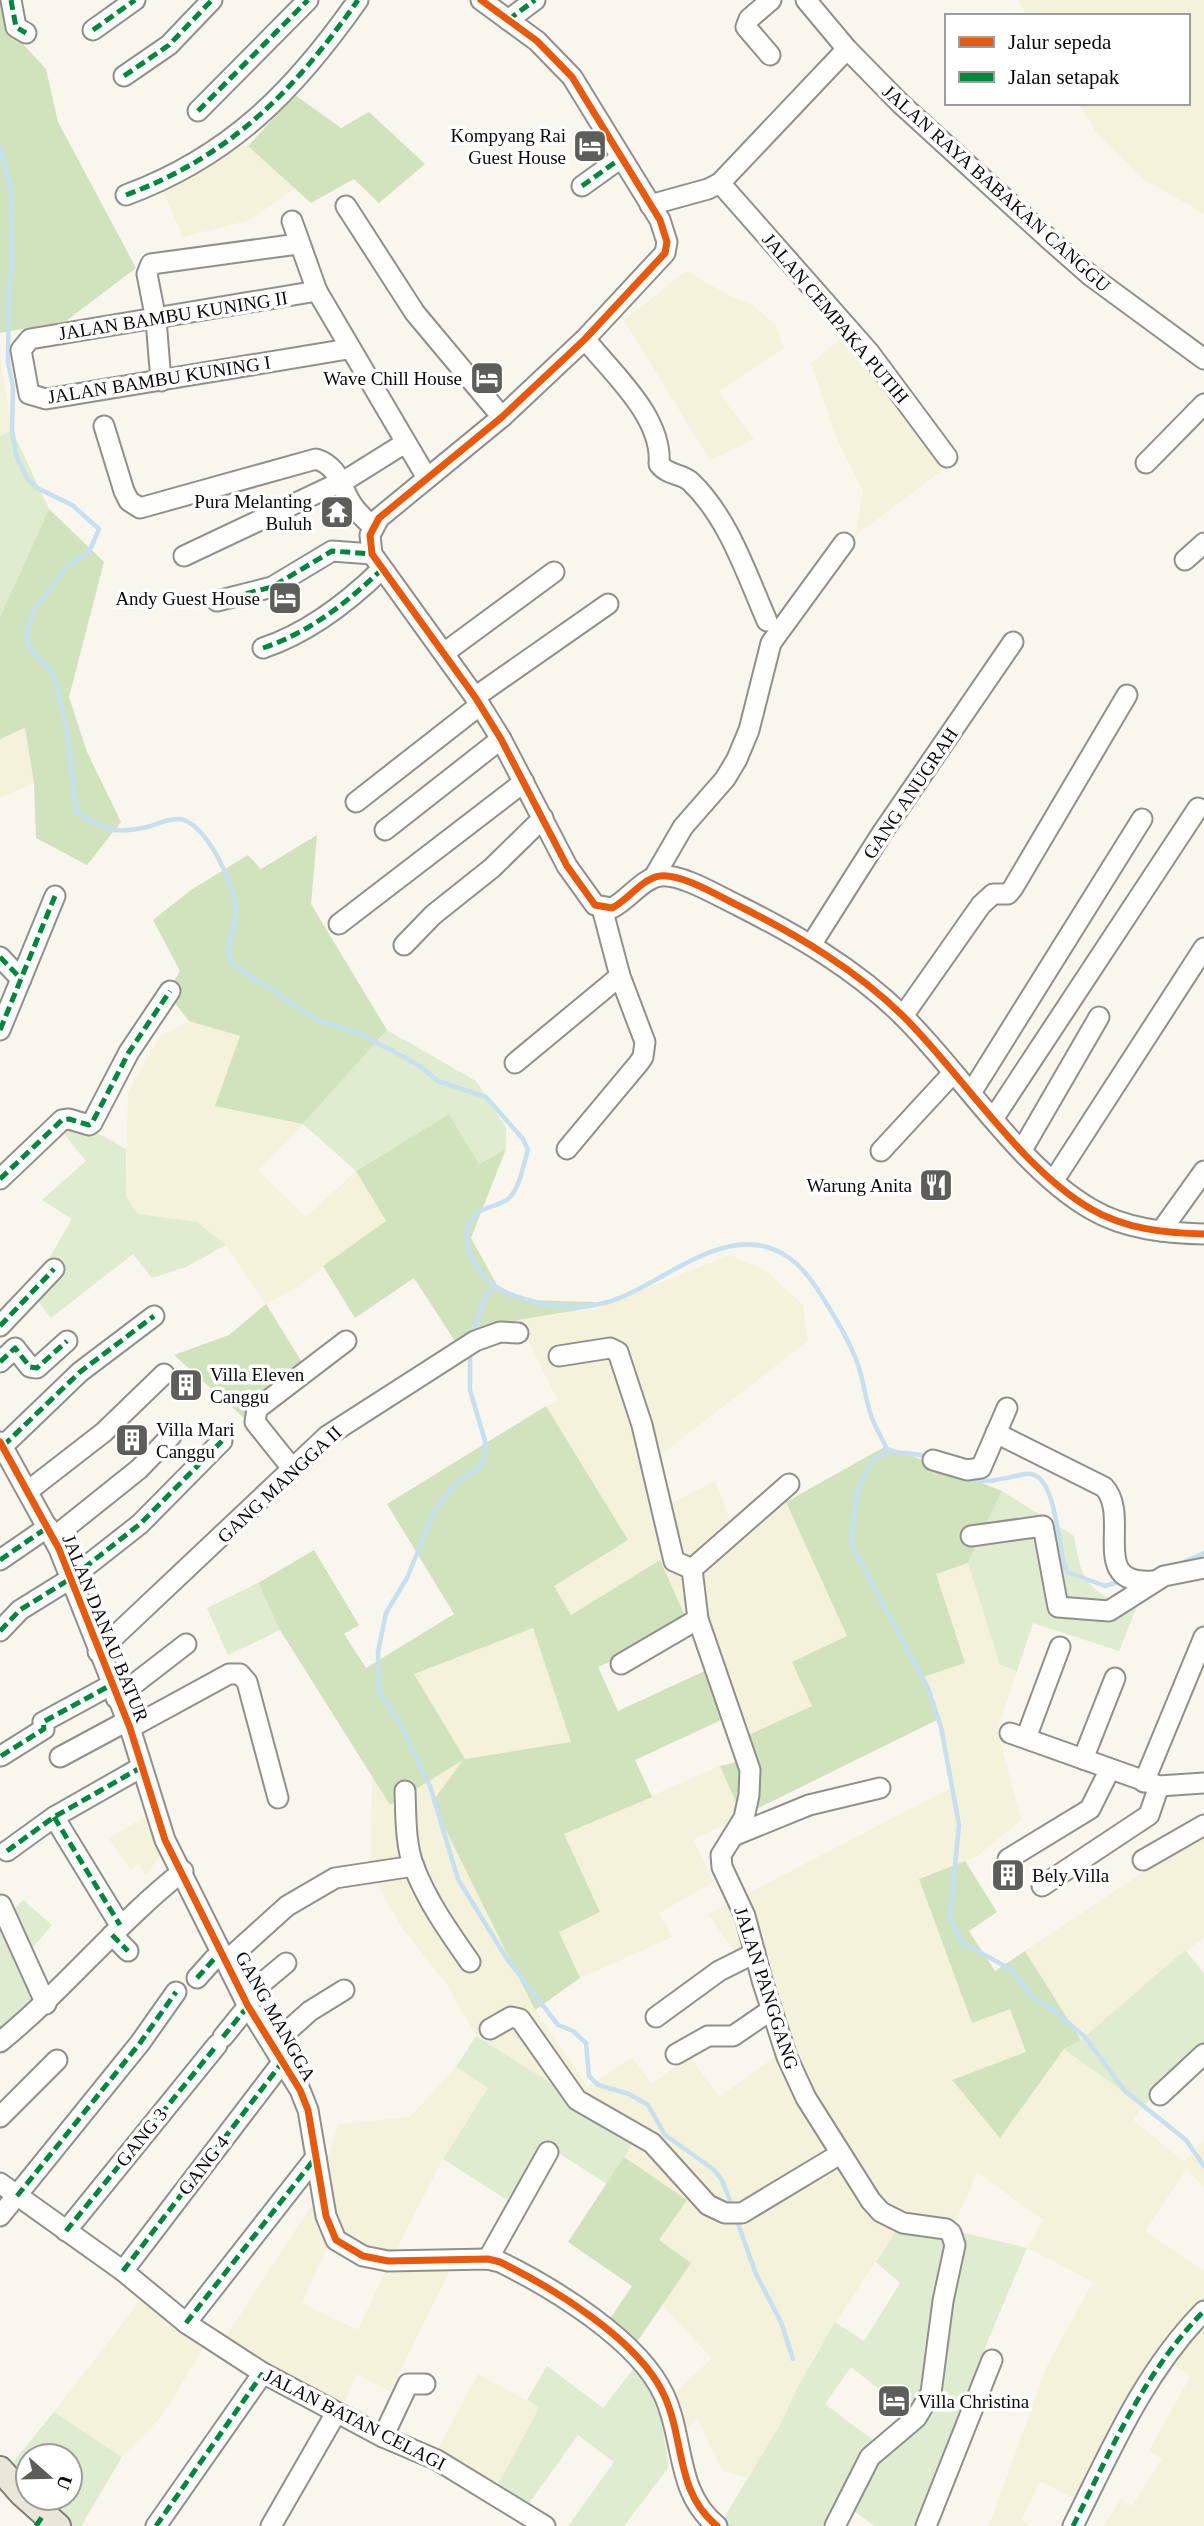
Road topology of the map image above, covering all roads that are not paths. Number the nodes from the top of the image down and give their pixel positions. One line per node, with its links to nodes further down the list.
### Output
1 (11, 0): 12 (street)
2 (135, 0): 11 (street)
3 (212, 0): 15 (street)
4 (308, 0): 16 (street)
5 (358, 0): 20 (street)
6 (481, 0): 10 (street)
7 (535, 0): 10 (street)
8 (771, 0): 14 (street)
9 (806, 0): 13 (street, JALAN RAYA BABAKAN CANGGU)
10 (509, 20): 17 (street)
11 (93, 30)
12 (26, 33)
13 (847, 49): 18 (street); 30 (street, JALAN RAYA BABAKAN CANGGU)
14 (770, 55)
15 (124, 76)
16 (198, 111)
17 (621, 158): 19 (street); 21 (street)
18 (720, 183): 21 (street); 36 (street, JALAN CEMPAKA PUTIH)
19 (582, 186)
20 (126, 195)
21 (650, 205): 28 (street)
22 (346, 206): 33 (street)
23 (292, 221): 24 (street)
24 (298, 244): 25 (street); 26 (street)
25 (317, 291): 26 (street, JALAN BAMBU KUNING II); 29 (street)
26 (156, 320): 27 (street, JALAN BAMBU KUNING II); 31 (street)
27 (30, 338): 31 (street, JALAN BAMBU KUNING I)
28 (585, 339): 33 (street); 49 (street)
29 (348, 349): 31 (street, JALAN BAMBU KUNING I); 35 (street)
30 (1204, 359)
31 (161, 381)
32 (1204, 404): 37 (street)
33 (502, 417): 38 (street)
34 (104, 426): 39 (street)
35 (405, 443): 38 (street); 39 (street)
36 (947, 457)
37 (1146, 463)
38 (427, 478): 40 (street)
39 (343, 481): 40 (street); 43 (street)
40 (373, 527): 45 (street)
41 (844, 543): 62 (street)
42 (1204, 543): 44 (street)
43 (184, 556)
44 (1185, 560)
45 (377, 562): 47 (street); 51 (street); 52 (street)
46 (554, 572): 52 (street)
47 (217, 601)
48 (608, 604): 54 (street)
49 (767, 621)
50 (1013, 642): 67 (street, GANG ANUGRAH)
51 (263, 648)
52 (444, 653): 54 (street)
53 (1127, 695): 73 (street)
54 (478, 701): 55 (street); 57 (street)
55 (501, 739): 56 (street); 61 (street)
56 (524, 782): 59 (street); 65 (street)
57 (356, 802)
58 (1198, 808): 79 (street)
59 (543, 818): 64 (street); 66 (street)
60 (1142, 819): 78 (street)
61 (385, 830)
62 (654, 877): 64 (street); 67 (street)
63 (55, 896): 71 (street)
64 (602, 908): 70 (street)
65 (340, 924)
66 (404, 945)
67 (811, 945): 73 (street)
68 (1204, 947): 85 (street)
69 (0, 957): 71 (street)
70 (620, 976): 76 (street); 80 (street)
71 (21, 979): 74 (street)
72 (170, 991): 84 (street)
73 (903, 1016): 77 (street)
74 (2, 1017)
75 (1099, 1017): 81 (street)
76 (514, 1063)
77 (953, 1073): 78 (street); 82 (street)
78 (971, 1093): 79 (street)
79 (993, 1119): 81 (street)
80 (568, 1149)
81 (1022, 1150): 85 (street)
82 (881, 1151)
83 (1204, 1171): 86 (street)
84 (0, 1179)
85 (1054, 1180): 86 (street)
86 (1161, 1231): 87 (street)
87 (1204, 1234)
88 (54, 1269): 90 (street)
89 (154, 1316): 101 (street)
90 (0, 1326)
91 (519, 1333): 103 (street, GANG MANGGA II)
92 (346, 1341): 103 (street)
93 (67, 1342): 95 (street)
94 (559, 1356): 110 (street)
95 (0, 1362)
96 (164, 1374): 105 (street)
97 (1007, 1408): 98 (street)
98 (996, 1433): 102 (street); 112 (street)
99 (171, 1436): 106 (street)
100 (222, 1441): 111 (street)
101 (1, 1444): 105 (street, JALAN DANAU BATUR)
102 (933, 1460)
103 (291, 1467): 118 (street, GANG MANGGA II)
104 (789, 1484): 110 (street)
105 (29, 1491): 106 (street, JALAN DANAU BATUR)
106 (51, 1532): 108 (street); 111 (street, JALAN DANAU BATUR)
107 (971, 1536): 112 (street)
108 (0, 1559)
109 (1204, 1568): 112 (street)
110 (691, 1569): 113 (street, JALAN PANGGANG)
111 (70, 1580): 114 (street); 118 (street, JALAN DANAU BATUR)
112 (1153, 1581)
113 (698, 1619): 119 (street); 135 (street, JALAN PANGGANG)
114 (0, 1631)
115 (1204, 1637): 129 (street)
116 (186, 1644): 121 (street)
117 (1060, 1647): 125 (street)
118 (98, 1652): 121 (street, JALAN DANAU BATUR)
119 (621, 1664)
120 (1115, 1678): 125 (street)
121 (113, 1691): 122 (street, JALAN DANAU BATUR); 123 (street)
122 (128, 1725): 124 (street); 126 (street, JALAN DANAU BATUR); 132 (street)
123 (1, 1756)
124 (60, 1757)
125 (1083, 1759): 127 (street)
126 (141, 1768): 133 (street); 140 (street, JALAN DANAU BATUR)
127 (1110, 1769): 129 (street); 137 (street)
128 (1204, 1783): 129 (street)
129 (1152, 1784): 141 (street)
130 (880, 1788): 135 (street)
131 (405, 1791): 139 (street)
132 (278, 1798)
133 (54, 1817): 136 (street); 143 (street)
134 (1204, 1825): 138 (street)
135 (733, 1836): 145 (street, JALAN PANGGANG)
136 (7, 1851)
137 (1008, 1859)
138 (1143, 1860)
139 (414, 1866): 146 (street); 147 (street)
140 (183, 1871): 143 (street); 146 (street, GANG MANGGA)
141 (1042, 1886)
142 (1, 1905): 153 (street)
143 (116, 1930): 144 (street); 153 (street)
144 (128, 1951)
145 (755, 1953): 154 (street, JALAN PANGGANG); 155 (street)
146 (224, 1958): 149 (street); 152 (street, GANG MANGGA)
147 (470, 1962)
148 (286, 1963): 152 (street, GANG 3)
149 (197, 1978)
150 (344, 1990): 158 (street, GANG 4)
151 (176, 1992): 168 (street)
152 (246, 2002): 158 (street, GANG MANGGA); 170 (street, GANG 3)
153 (46, 2004): 157 (street)
154 (771, 2010): 159 (street); 165 (street, JALAN PANGGANG)
155 (656, 2017)
156 (491, 2029): 165 (street)
157 (0, 2042)
158 (278, 2052): 166 (street, GANG MANGGA); 172 (street, GANG 4)
159 (676, 2054)
160 (1204, 2054): 162 (street)
161 (57, 2060): 163 (street)
162 (1160, 2095)
163 (0, 2117)
164 (548, 2152): 171 (street)
165 (840, 2154): 186 (street, JALAN PANGGANG)
166 (316, 2157): 171 (street, GANG MANGGA); 174 (street)
167 (0, 2183): 168 (street, JALAN BATAN CELAGI)
168 (17, 2196): 169 (street); 170 (street, JALAN BATAN CELAGI)
169 (0, 2216)
170 (66, 2231): 172 (street, JALAN BATAN CELAGI)
171 (488, 2259): 185 (street, GANG MANGGA)
172 (123, 2271): 174 (street, JALAN BATAN CELAGI)
173 (1204, 2311): 188 (street)
174 (186, 2323): 176 (street, JALAN BATAN CELAGI)
175 (992, 2360): 187 (street)
176 (263, 2373): 178 (street, JALAN BATAN CELAGI); 182 (street)
177 (425, 2384): 179 (street)
178 (337, 2413): 179 (street, JALAN BATAN CELAGI); 183 (street)
179 (383, 2437): 184 (street, JALAN BATAN CELAGI)
180 (0, 2469): 181 (main road)
181 (46, 2522)
182 (156, 2526)
183 (271, 2526)
184 (545, 2526)
185 (717, 2526)
186 (835, 2526)
187 (926, 2526)
188 (1073, 2526)

